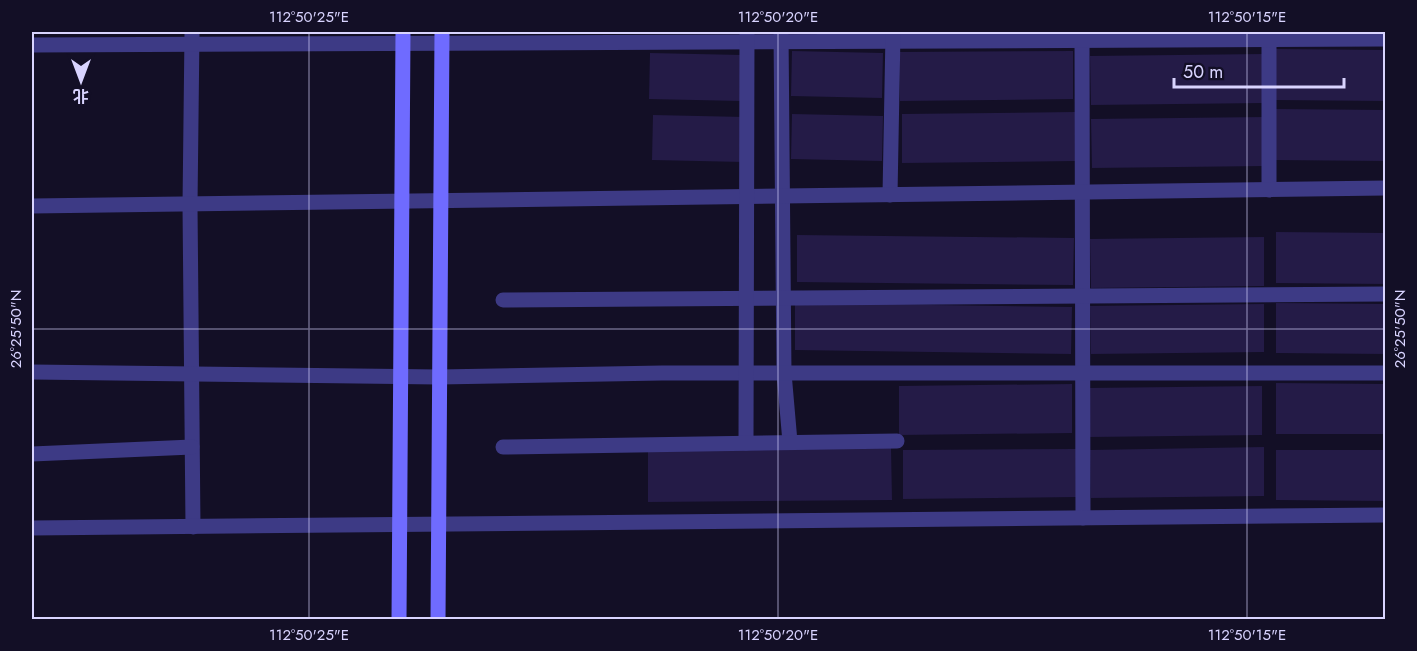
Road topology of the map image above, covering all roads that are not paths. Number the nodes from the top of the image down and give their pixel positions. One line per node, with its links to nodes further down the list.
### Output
1 (893, 36): 2 (street); 6 (street); 14 (street)
2 (1082, 36): 3 (street); 13 (street)
3 (1268, 36): 9 (street); 12 (street)
4 (442, 37): 5 (street); 8 (street); 17 (street)
5 (747, 37): 6 (street); 16 (street)
6 (781, 37): 15 (street)
7 (191, 38): 8 (street); 10 (street); 19 (street)
8 (403, 38): 18 (street)
9 (1386, 39)
10 (32, 45)
11 (1386, 188): 12 (street)
12 (1269, 190): 13 (street)
13 (1082, 193): 14 (street); 22 (street)
14 (890, 195): 15 (street)
15 (783, 197): 16 (street); 23 (street)
16 (745, 198): 17 (street); 24 (street)
17 (441, 202): 18 (street); 33 (street)
18 (402, 203): 19 (street); 32 (street)
19 (190, 205): 20 (street); 31 (street)
20 (32, 206)
21 (1386, 294): 22 (street)
22 (1083, 296): 23 (street); 29 (street)
23 (784, 297): 24 (street); 28 (street)
24 (745, 298): 25 (street); 27 (street)
25 (503, 300)
26 (32, 372): 31 (street)
27 (745, 373): 28 (street); 33 (street); 36 (street)
28 (784, 373): 29 (street); 35 (street)
29 (1083, 373): 30 (street); 41 (street)
30 (1386, 373)
31 (191, 374): 32 (street); 37 (street)
32 (401, 376): 33 (street); 43 (street)
33 (439, 377): 42 (street)
34 (897, 441): 35 (street)
35 (790, 442): 36 (street)
36 (746, 443): 38 (street)
37 (192, 447): 39 (street); 44 (street)
38 (503, 447)
39 (32, 454)
40 (1386, 515): 41 (street)
41 (1083, 518): 42 (street)
42 (438, 525): 43 (street); 47 (street)
43 (400, 526): 44 (street); 46 (street)
44 (193, 527): 45 (street)
45 (32, 528)
46 (399, 620)
47 (438, 620)

